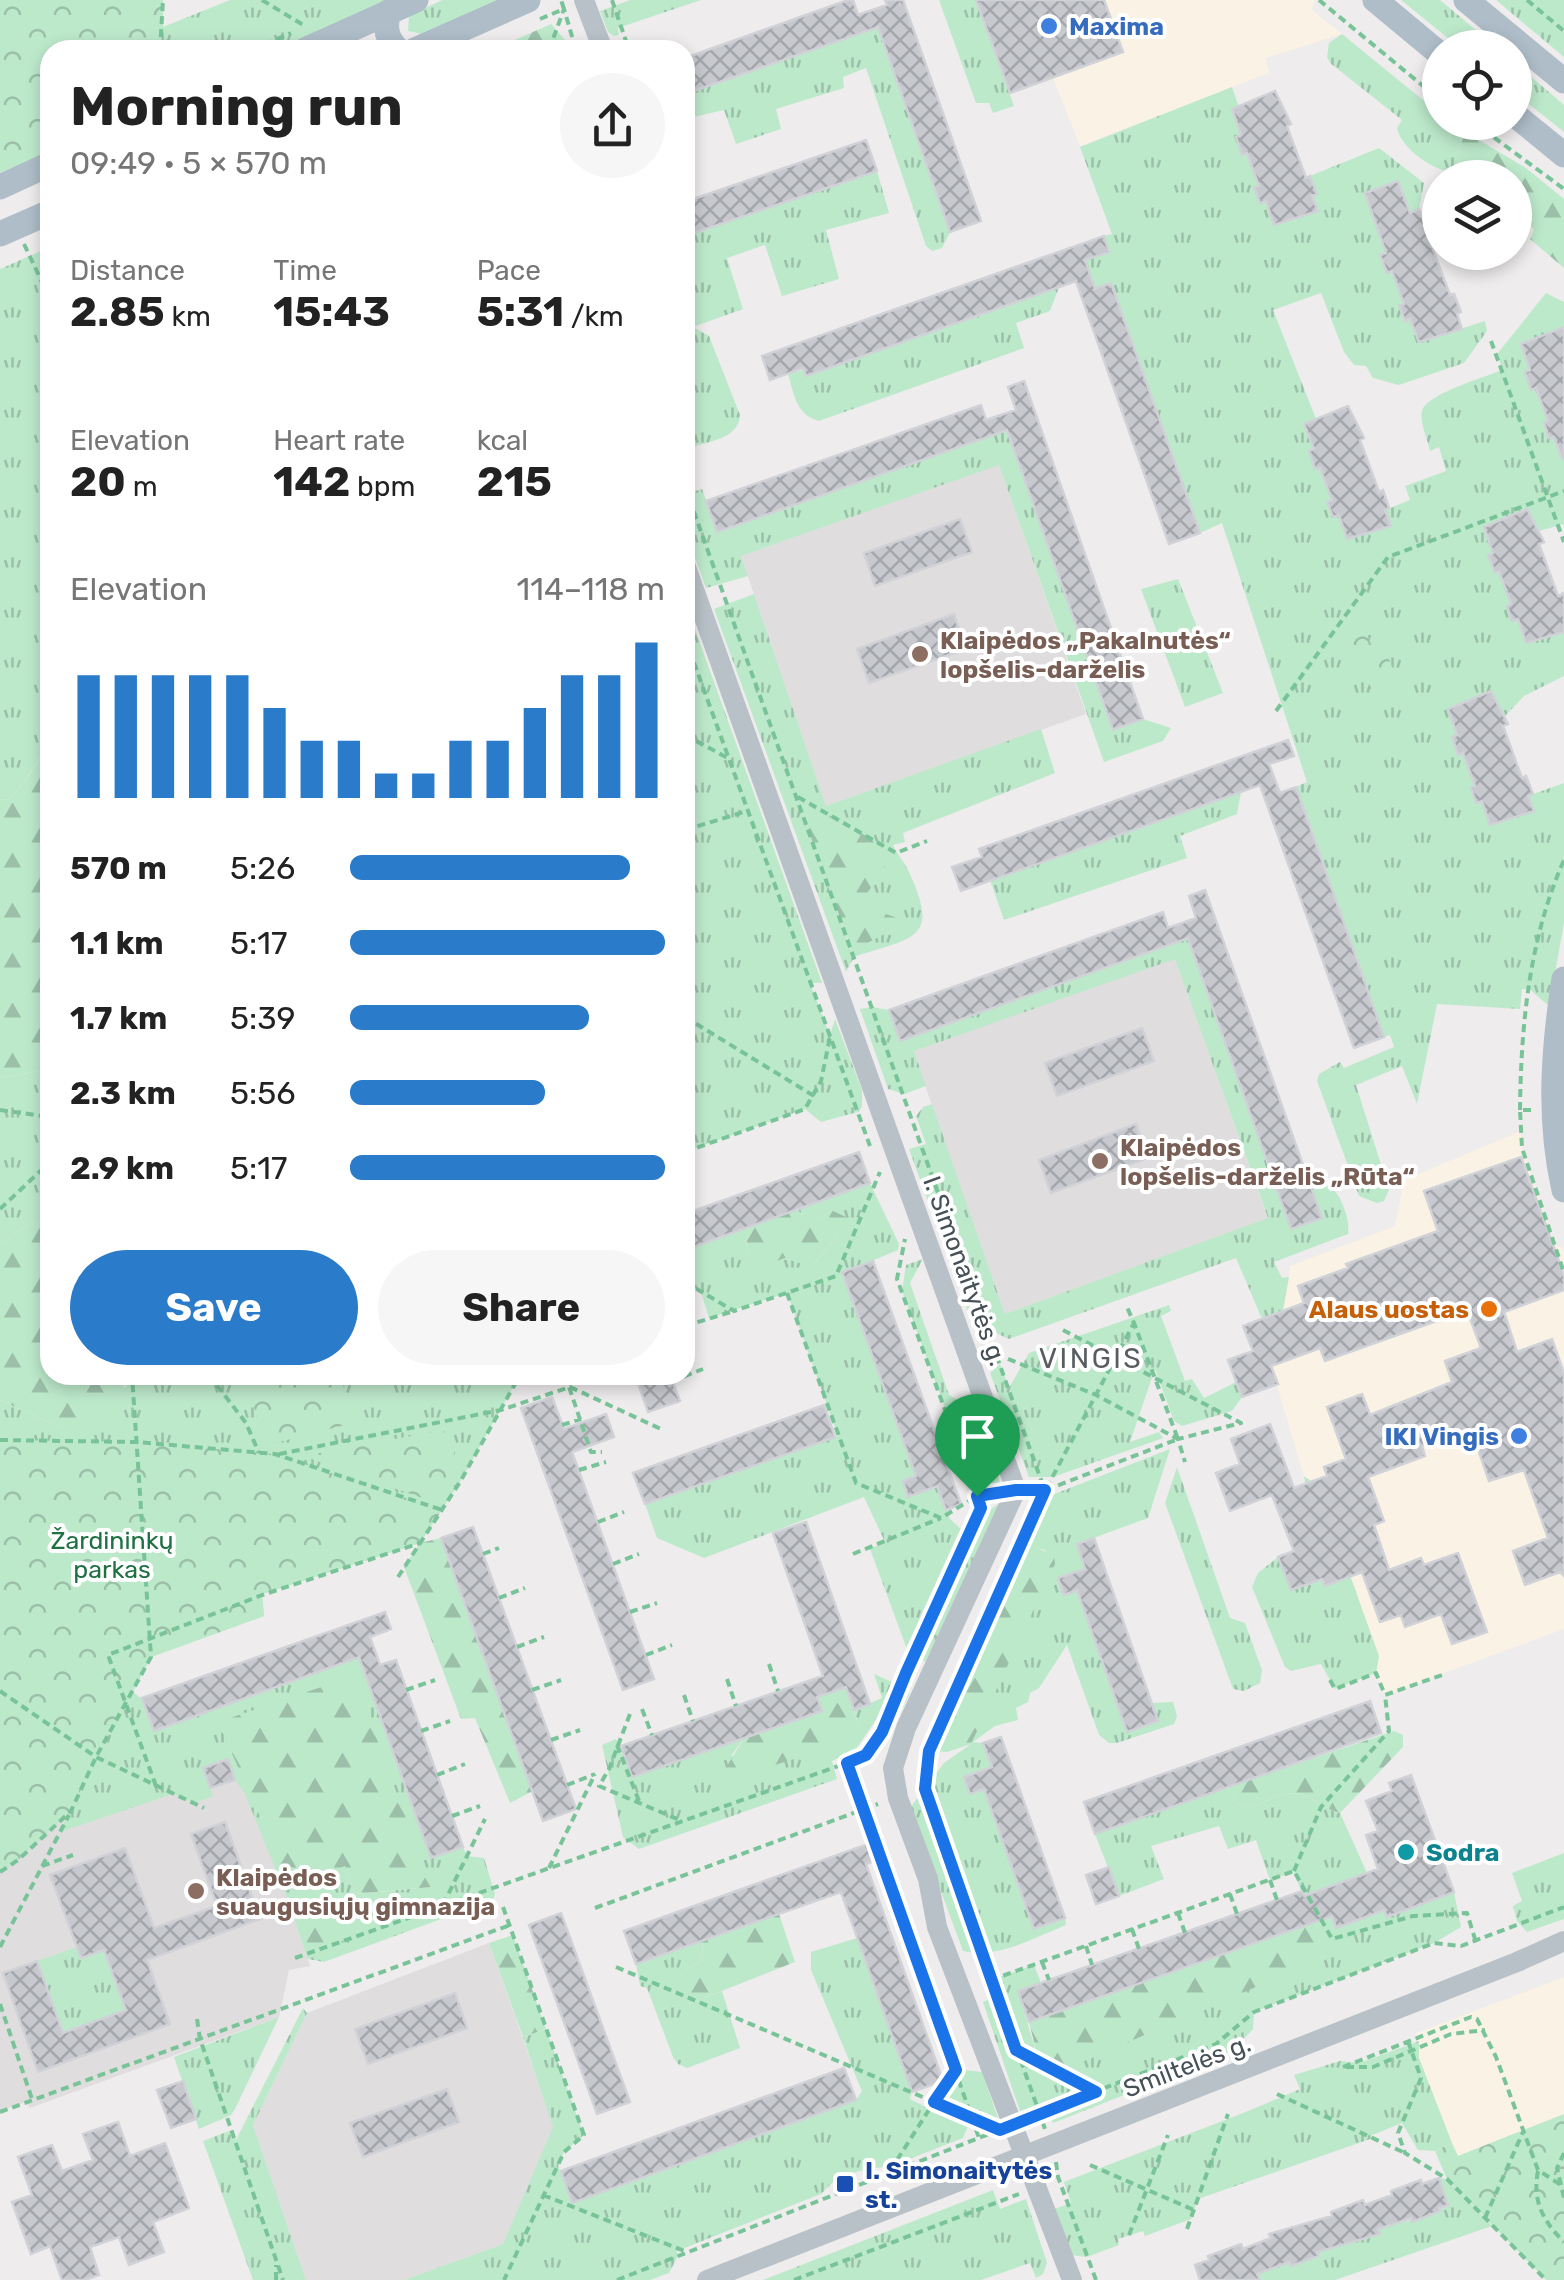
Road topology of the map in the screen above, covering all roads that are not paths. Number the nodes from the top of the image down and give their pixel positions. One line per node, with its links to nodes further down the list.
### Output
1 (416, 0): 6 (main road)
2 (528, 0): 10 (main road)
3 (584, 0): 11 (street)
4 (1374, 0): 8 (main road)
5 (1466, 0): 12 (main road)
6 (388, 12): 7 (main road); 9 (main road)
7 (305, 38)
8 (1422, 39)
9 (390, 40)
10 (438, 40)
11 (599, 40)
12 (1564, 81)
13 (1532, 129): 14 (main road)
14 (1564, 155)
15 (40, 169): 16 (main road)
16 (0, 187)
17 (40, 216): 18 (main road)
18 (0, 234)
19 (695, 592): 23 (street, I. Simonaitytės g.)
20 (1564, 979): 21 (main road)
21 (1564, 1190)
22 (1564, 1944): 23 (street, Smiltelės g.)
23 (1024, 2157): 24 (street, Smiltelės g.); 25 (street)
24 (707, 2280)
25 (1072, 2280)

